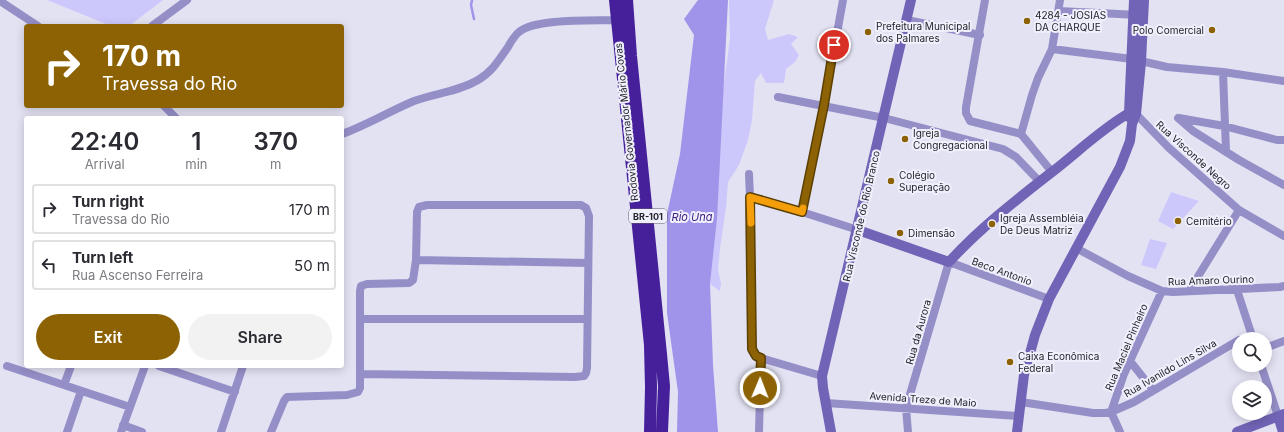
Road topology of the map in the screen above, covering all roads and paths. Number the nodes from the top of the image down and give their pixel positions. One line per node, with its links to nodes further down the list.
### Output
1 (187, 0): 16 (street)
2 (615, 0): 13 (highway, Rodovia Governador Mário Covas / BR-101)
3 (627, 0): 85 (highway, Rodovia Governador Mário Covas / BR-101)
4 (842, 0): 23 (street)
5 (911, 0): 14 (main road, Rua Visconde do Rio Branco)
6 (986, 0): 17 (street)
7 (1060, 0): 11 (street)
8 (1134, 0): 12 (main road)
9 (1144, 0): 12 (main road)
10 (0, 1): 15 (street)
11 (1059, 11): 12 (street); 18 (street)
12 (1138, 15): 19 (main road)
13 (617, 20): 29 (street); 84 (highway, Rodovia Governador Mário Covas / BR-101)
14 (907, 20): 17 (street); 27 (main road, Rua Visconde do Rio Branco)
15 (35, 24)
16 (155, 24)
17 (980, 35): 30 (street)
18 (1052, 49): 19 (street); 30 (street)
19 (1136, 61): 20 (street); 26 (main road)
20 (1223, 72): 21 (street); 28 (street)
21 (1284, 81)
22 (778, 97): 23 (street)
23 (824, 105): 27 (street); 40 (street)
24 (166, 108): 25 (street)
25 (174, 116)
26 (1132, 117): 34 (main road); 39 (street, Rua Visconde Negro); 43 (main road)
27 (884, 118): 36 (street); 41 (main road, Rua Visconde do Rio Branco)
28 (1224, 126): 31 (street); 33 (street); 33 (street)
29 (344, 133)
30 (1021, 134): 34 (street)
31 (1280, 140): 32 (street)
32 (1284, 146)
33 (1226, 151): 37 (street)
34 (1052, 172): 36 (main road)
35 (749, 174): 38 (street)
36 (1040, 182): 45 (main road)
37 (1284, 185)
38 (750, 197): 40 (street); 58 (street)
39 (1239, 210): 42 (street, Rua Visconde Negro); 50 (street)
40 (802, 212): 41 (street)
41 (858, 230): 45 (main road); 67 (main road, Rua Visconde do Rio Branco)
42 (1284, 236)
43 (1076, 248): 49 (street, Rua Amaro Ourino); 51 (main road)
44 (416, 260): 46 (street); 46 (street); 52 (street)
45 (948, 262): 51 (street, Beco Antonio); 75 (street, Rua da Aurora)
46 (588, 263): 53 (street)
47 (1284, 286): 48 (street, Rua Amaro Ourino)
48 (1237, 290): 50 (street, Rua Amaro Ourino); 54 (street)
49 (1162, 291): 50 (street, Rua Amaro Ourino); 59 (street, Rua Maciel Pinheiro)
50 (1189, 291)
51 (1049, 298): 72 (main road)
52 (360, 319): 53 (street); 66 (street)
53 (587, 319): 66 (street)
54 (1251, 332)
55 (1284, 341): 57 (street)
56 (1232, 344): 69 (street, Rua Ivanildo Lins Silva)
57 (1272, 345)
58 (761, 358): 67 (street); 86 (street)
59 (1130, 361): 69 (street); 76 (street, Rua Maciel Pinheiro)
60 (7, 366): 68 (street)
61 (70, 368): 68 (street)
62 (144, 368): 74 (street)
63 (165, 368): 71 (street)
64 (242, 368): 71 (street)
65 (1264, 372): 77 (street)
66 (360, 374): 83 (street)
67 (822, 376): 73 (main road, Rua Visconde do Rio Branco)
68 (64, 385): 70 (street)
69 (1152, 390): 76 (street, Rua Ivanildo Lins Silva)
70 (82, 391): 74 (street); 80 (street)
71 (235, 392): 82 (street)
72 (1020, 402): 76 (street); 78 (main road)
73 (826, 403): 75 (street, Avenida Treze de Maio); 87 (main road, Rua Visconde do Rio Branco)
74 (130, 407): 79 (street)
75 (906, 408): 78 (street, Avenida Treze de Maio); 88 (street)
76 (1111, 412): 90 (street)
77 (1281, 415): 91 (main road); 92 (main road)
78 (1018, 416): 89 (main road)
79 (122, 429): 81 (street)
80 (67, 432)
81 (142, 432)
82 (221, 432)
83 (271, 432)
84 (650, 432)
85 (662, 432)
86 (759, 432)
87 (831, 432)
88 (908, 432)
89 (1017, 432)
90 (1120, 432)
91 (1237, 432)
92 (1283, 432)

